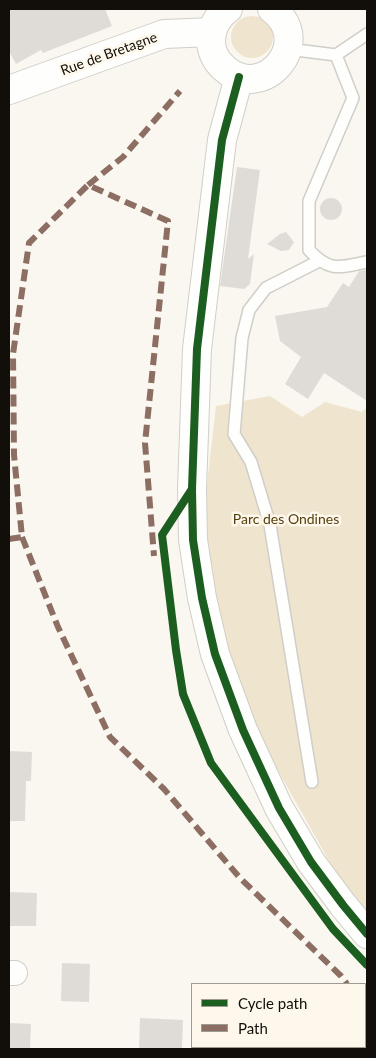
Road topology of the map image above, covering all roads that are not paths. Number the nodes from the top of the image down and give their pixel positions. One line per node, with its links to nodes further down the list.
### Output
1 (228, 9): 3 (street)
2 (272, 9): 5 (street)
3 (212, 32): 7 (street); 8 (street, Rue de Bretagne)
4 (367, 34): 6 (lane)
5 (288, 49): 6 (lane); 7 (street)
6 (336, 55): 9 (lane)
7 (239, 77): 12 (street)
8 (9, 90)
9 (319, 261): 10 (lane); 11 (lane)
10 (367, 262)
11 (312, 782)
12 (367, 934)

